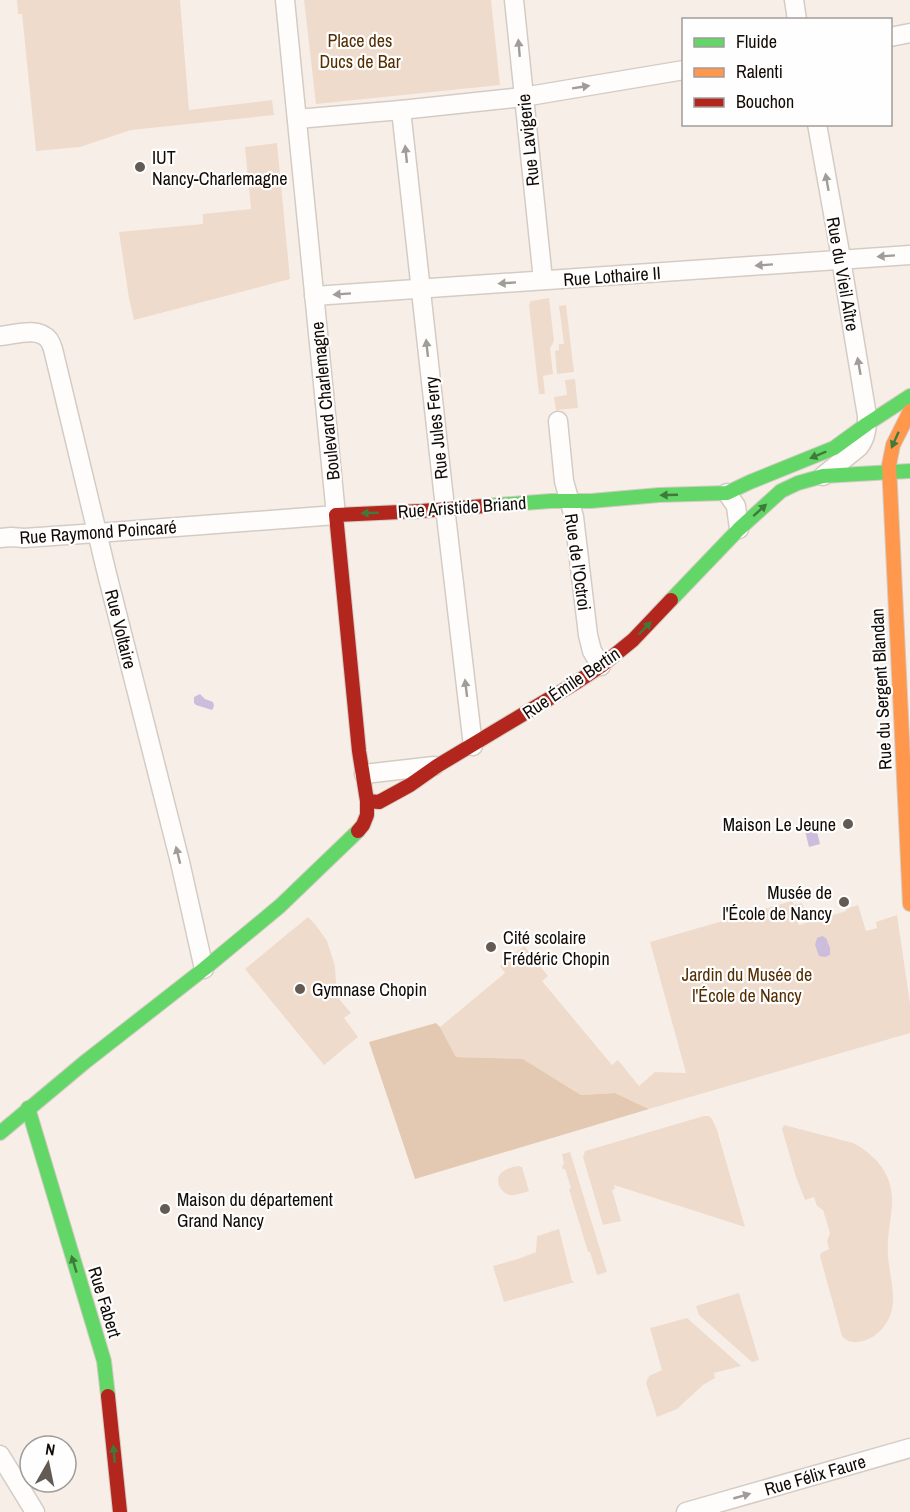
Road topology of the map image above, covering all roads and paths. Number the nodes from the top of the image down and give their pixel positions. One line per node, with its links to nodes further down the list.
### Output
1 (285, 0): 10 (street, Boulevard Charlemagne)
2 (514, 0): 8 (street, Rue Lavigerie, one-way to 2)
3 (794, 0): 4 (street)
4 (797, 18)
5 (910, 33): 6 (street)
6 (892, 37)
7 (682, 70): 8 (street, one-way to 7)
8 (524, 97): 9 (street); 14 (street, Rue Lavigerie)
9 (401, 110): 10 (street); 15 (street, Rue Jules Ferry, one-way to 9)
10 (297, 119): 16 (street, Boulevard Charlemagne)
11 (817, 126): 13 (street, Rue du Vieil Aître, one-way to 11)
12 (910, 255): 13 (street, Rue Lothaire II, one-way to 13)
13 (841, 260): 14 (street, Rue Lothaire II, one-way to 14); 21 (street, Rue du Vieil Aître, one-way to 13)
14 (543, 280): 15 (street, Rue Lothaire II, one-way to 15)
15 (421, 288): 16 (street, Rue Lothaire II, one-way to 16); 27 (street, Rue Jules Ferry, one-way to 15)
16 (314, 296): 28 (street, Boulevard Charlemagne)
17 (0, 336): 31 (street, Rue Voltaire)
18 (910, 396): 21 (main road)
19 (910, 411): 23 (main road, Rue du Sergent Blandan, one-way to 23)
20 (558, 421): 26 (street, Rue de l'Octroi)
21 (867, 424): 24 (street); 25 (main road, one-way to 25)
22 (910, 471): 23 (main road)
23 (889, 472): 24 (main road); 34 (main road, Rue du Sergent Blandan)
24 (823, 476): 30 (main road, Rue Émile Bertin, one-way to 24)
25 (727, 493): 26 (main road, Rue Aristide Briand, one-way to 26); 30 (street)
26 (569, 501): 27 (main road, Rue Aristide Briand); 33 (street, Rue de l'Octroi)
27 (445, 510): 28 (main road, Rue Aristide Briand, one-way to 28); 35 (street, Rue Jules Ferry, one-way to 27)
28 (336, 515): 29 (street, Rue Aristide Briand); 37 (main road, Boulevard Charlemagne)
29 (196, 525): 31 (street, Rue Raymond Poincaré)
30 (739, 529): 33 (main road, Rue Émile Bertin, one-way to 30)
31 (97, 533): 32 (street, Rue Raymond Poincaré); 40 (street, Rue Voltaire, one-way to 31)
32 (0, 538)
33 (601, 666): 35 (main road, Rue Émile Bertin)
34 (905, 712): 39 (main road, Rue du Sergent Blandan)
35 (473, 746): 36 (main road, Rue Émile Bertin)
36 (437, 766): 37 (street, Rue Émile Bertin); 38 (main road, Rue Émile Bertin)
37 (364, 774): 38 (main road, Boulevard Charlemagne)
38 (367, 801): 40 (main road)
39 (910, 904)
40 (204, 969): 41 (main road)
41 (28, 1108): 42 (main road); 46 (main road, Rue Fabert, one-way to 41)
42 (0, 1133)
43 (910, 1448): 47 (street, Rue Félix Faure, one-way to 43)
44 (0, 1455): 45 (street)
45 (35, 1512)
46 (120, 1512)
47 (686, 1512)

